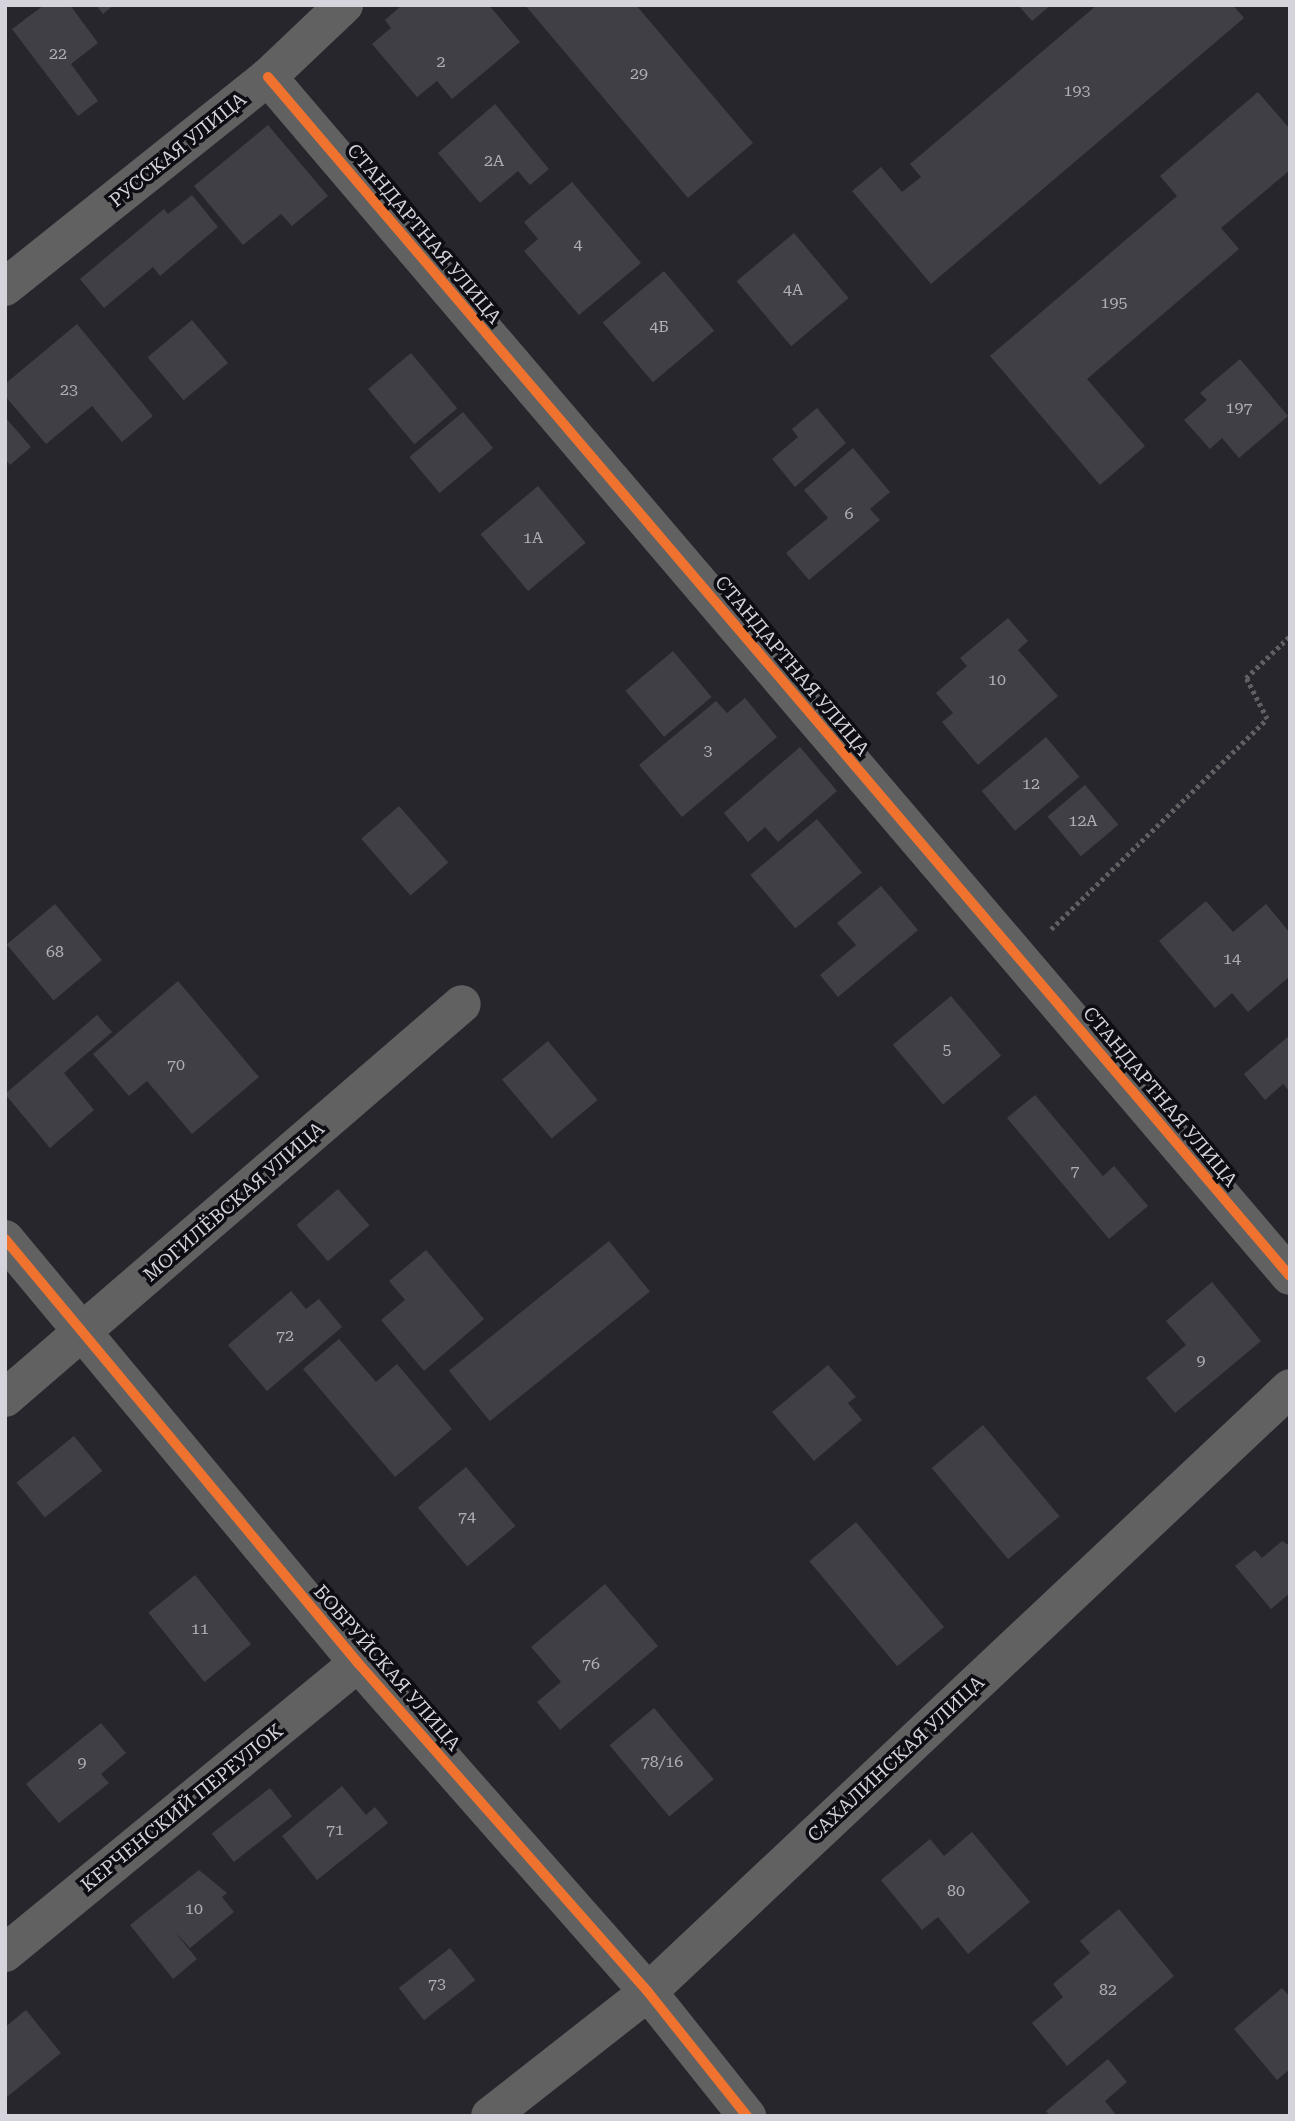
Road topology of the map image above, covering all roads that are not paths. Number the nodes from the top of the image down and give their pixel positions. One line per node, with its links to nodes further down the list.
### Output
1 (344, 5): 2 (street, РУССКАЯ УЛИЦА)
2 (268, 78): 3 (street, РУССКАЯ УЛИЦА); 6 (street, СТАНДАРТНАЯ УЛИЦА)
3 (5, 287)
4 (462, 1004): 7 (street, МОГИЛЁВСКАЯ УЛИЦА)
5 (5, 1239): 7 (street, БОБРУЙСКАЯ УЛИЦА)
6 (1290, 1276)
7 (83, 1333): 9 (street, МОГИЛЁВСКАЯ УЛИЦА); 10 (street, БОБРУЙСКАЯ УЛИЦА)
8 (1290, 1388): 12 (street, САХАЛИНСКАЯ УЛИЦА)
9 (5, 1398)
10 (358, 1663): 11 (street, КЕРЧЕНСКИЙ ПЕРЕУЛОК); 12 (street, БОБРУЙСКАЯ УЛИЦА)
11 (5, 1953)
12 (648, 1992): 13 (street, САХАЛИНСКАЯ УЛИЦА); 14 (street, БОБРУЙСКАЯ УЛИЦА)
13 (490, 2116)
14 (747, 2116)

